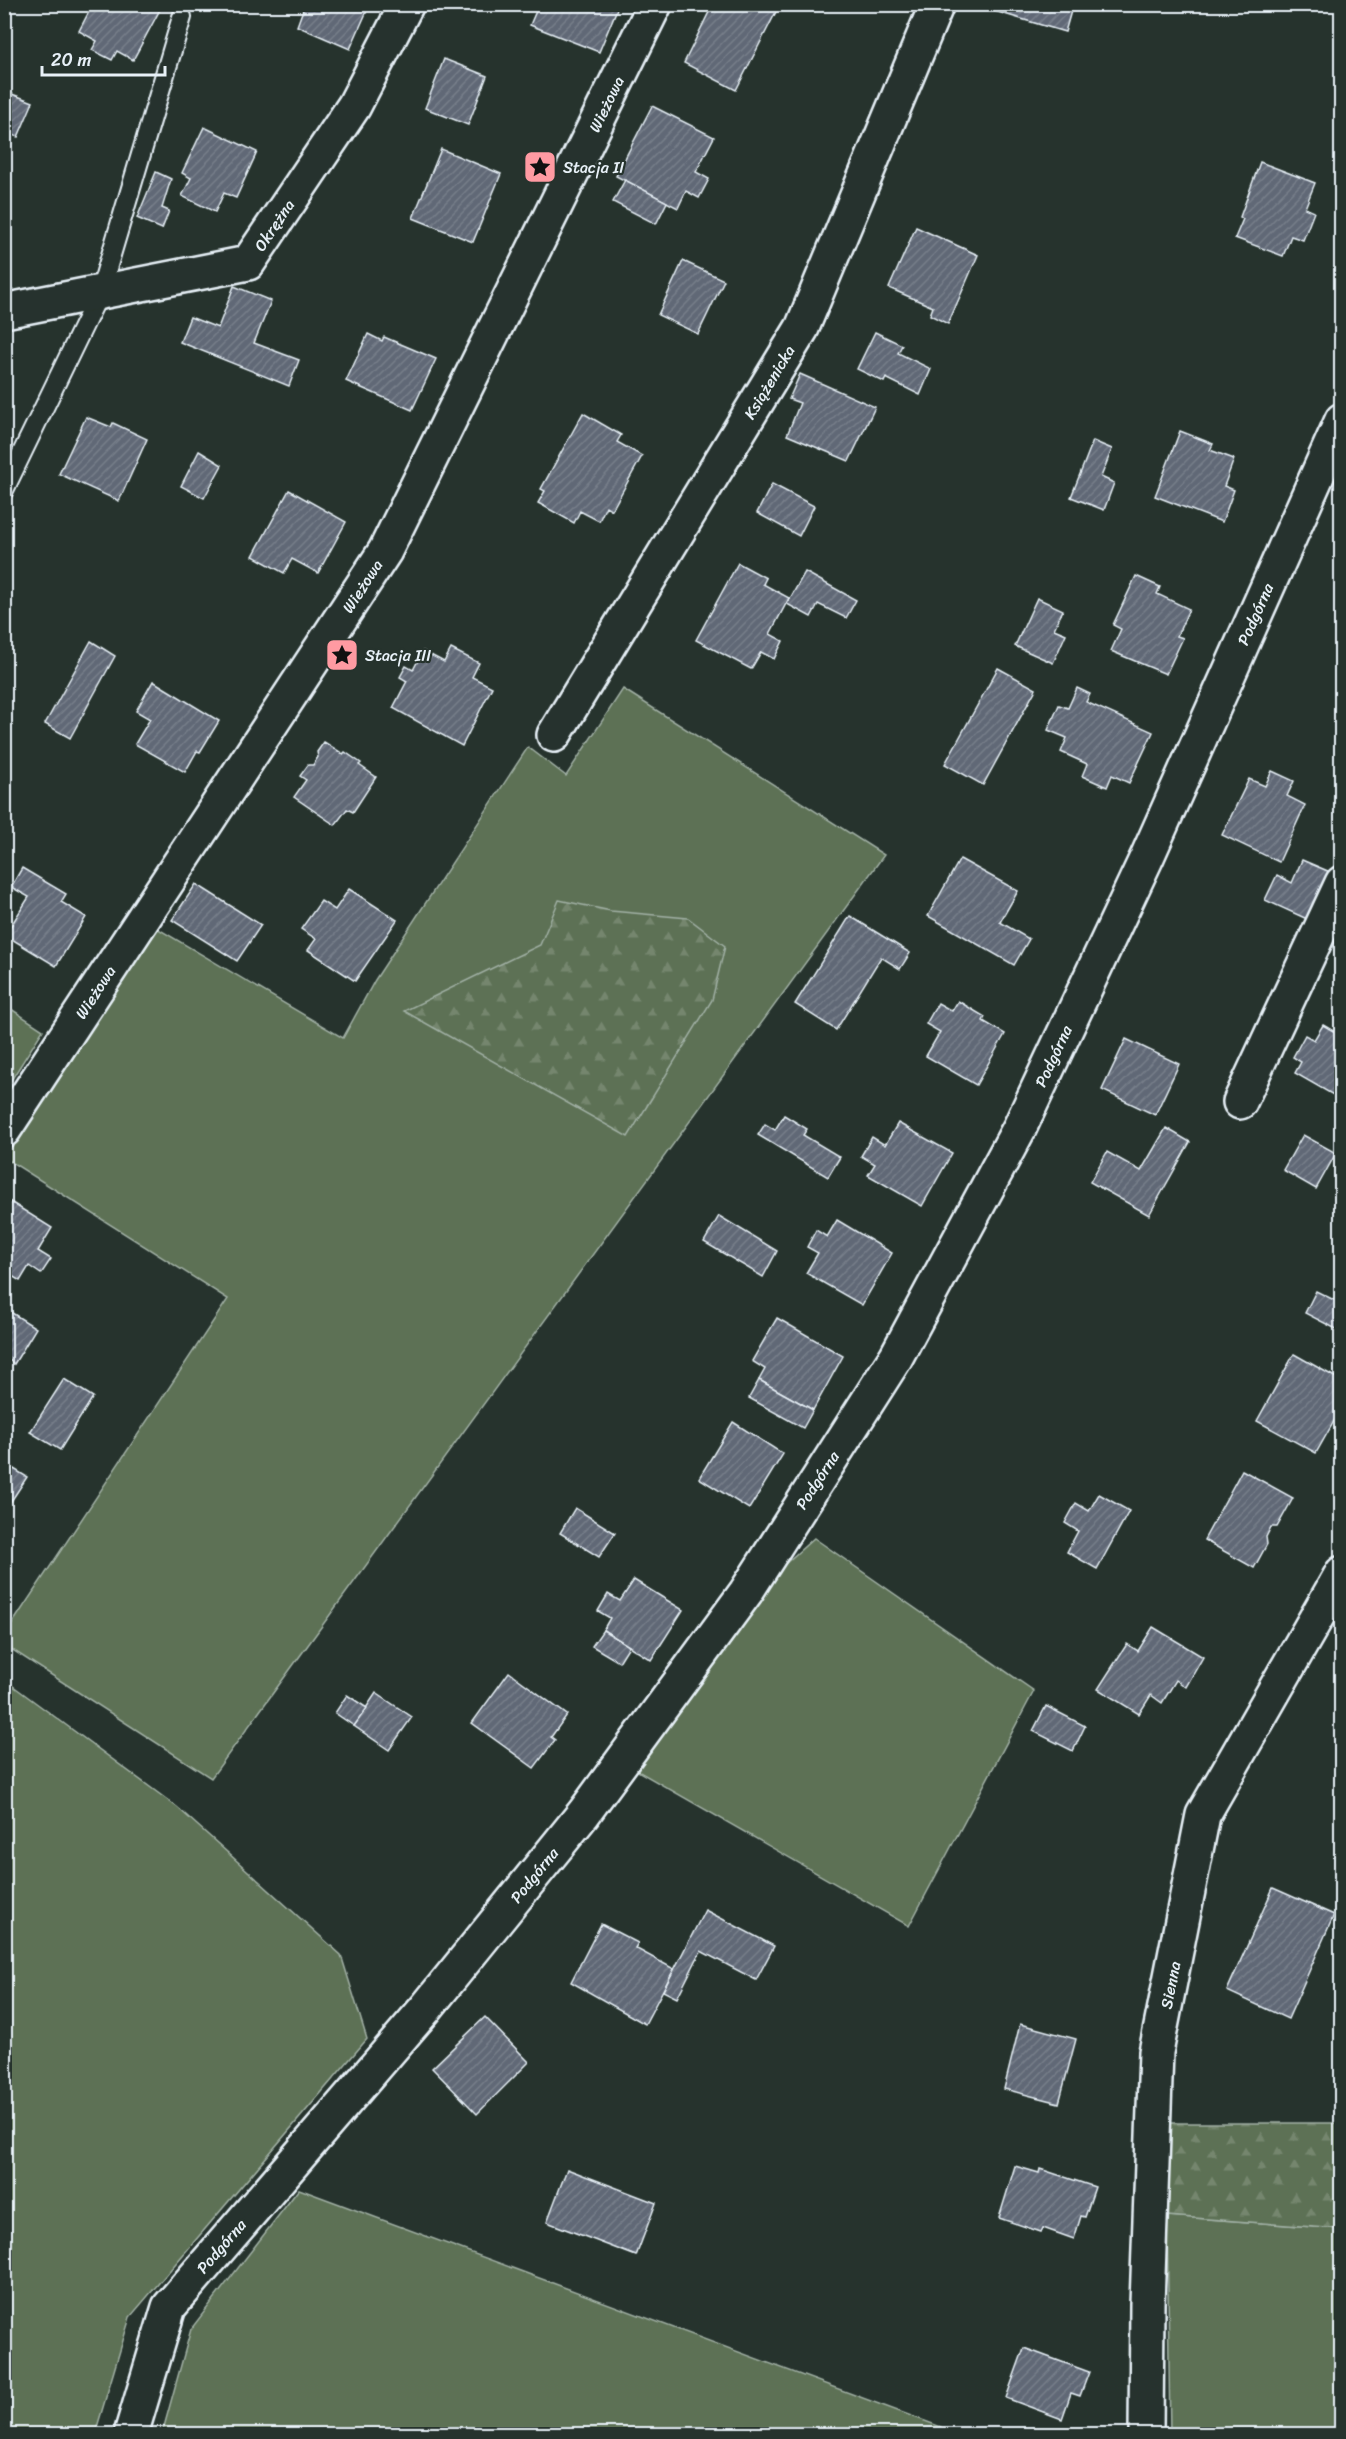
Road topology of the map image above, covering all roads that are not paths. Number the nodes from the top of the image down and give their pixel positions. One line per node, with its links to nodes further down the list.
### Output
1 (407, 4): 5 (street, Okrężna)
2 (655, 4): 12 (street, Wieżowa)
3 (937, 4): 9 (street, Książenicka)
4 (182, 17): 5 (lane)
5 (100, 292): 6 (street, Okrężna); 8 (lane)
6 (4, 311)
7 (1341, 420): 14 (street, Podgórna)
8 (4, 490)
9 (554, 735)
10 (1341, 883): 11 (street)
11 (1240, 1102)
12 (4, 1130)
13 (1341, 1573): 15 (street, Sienna)
14 (131, 2434)
15 (1146, 2434)

